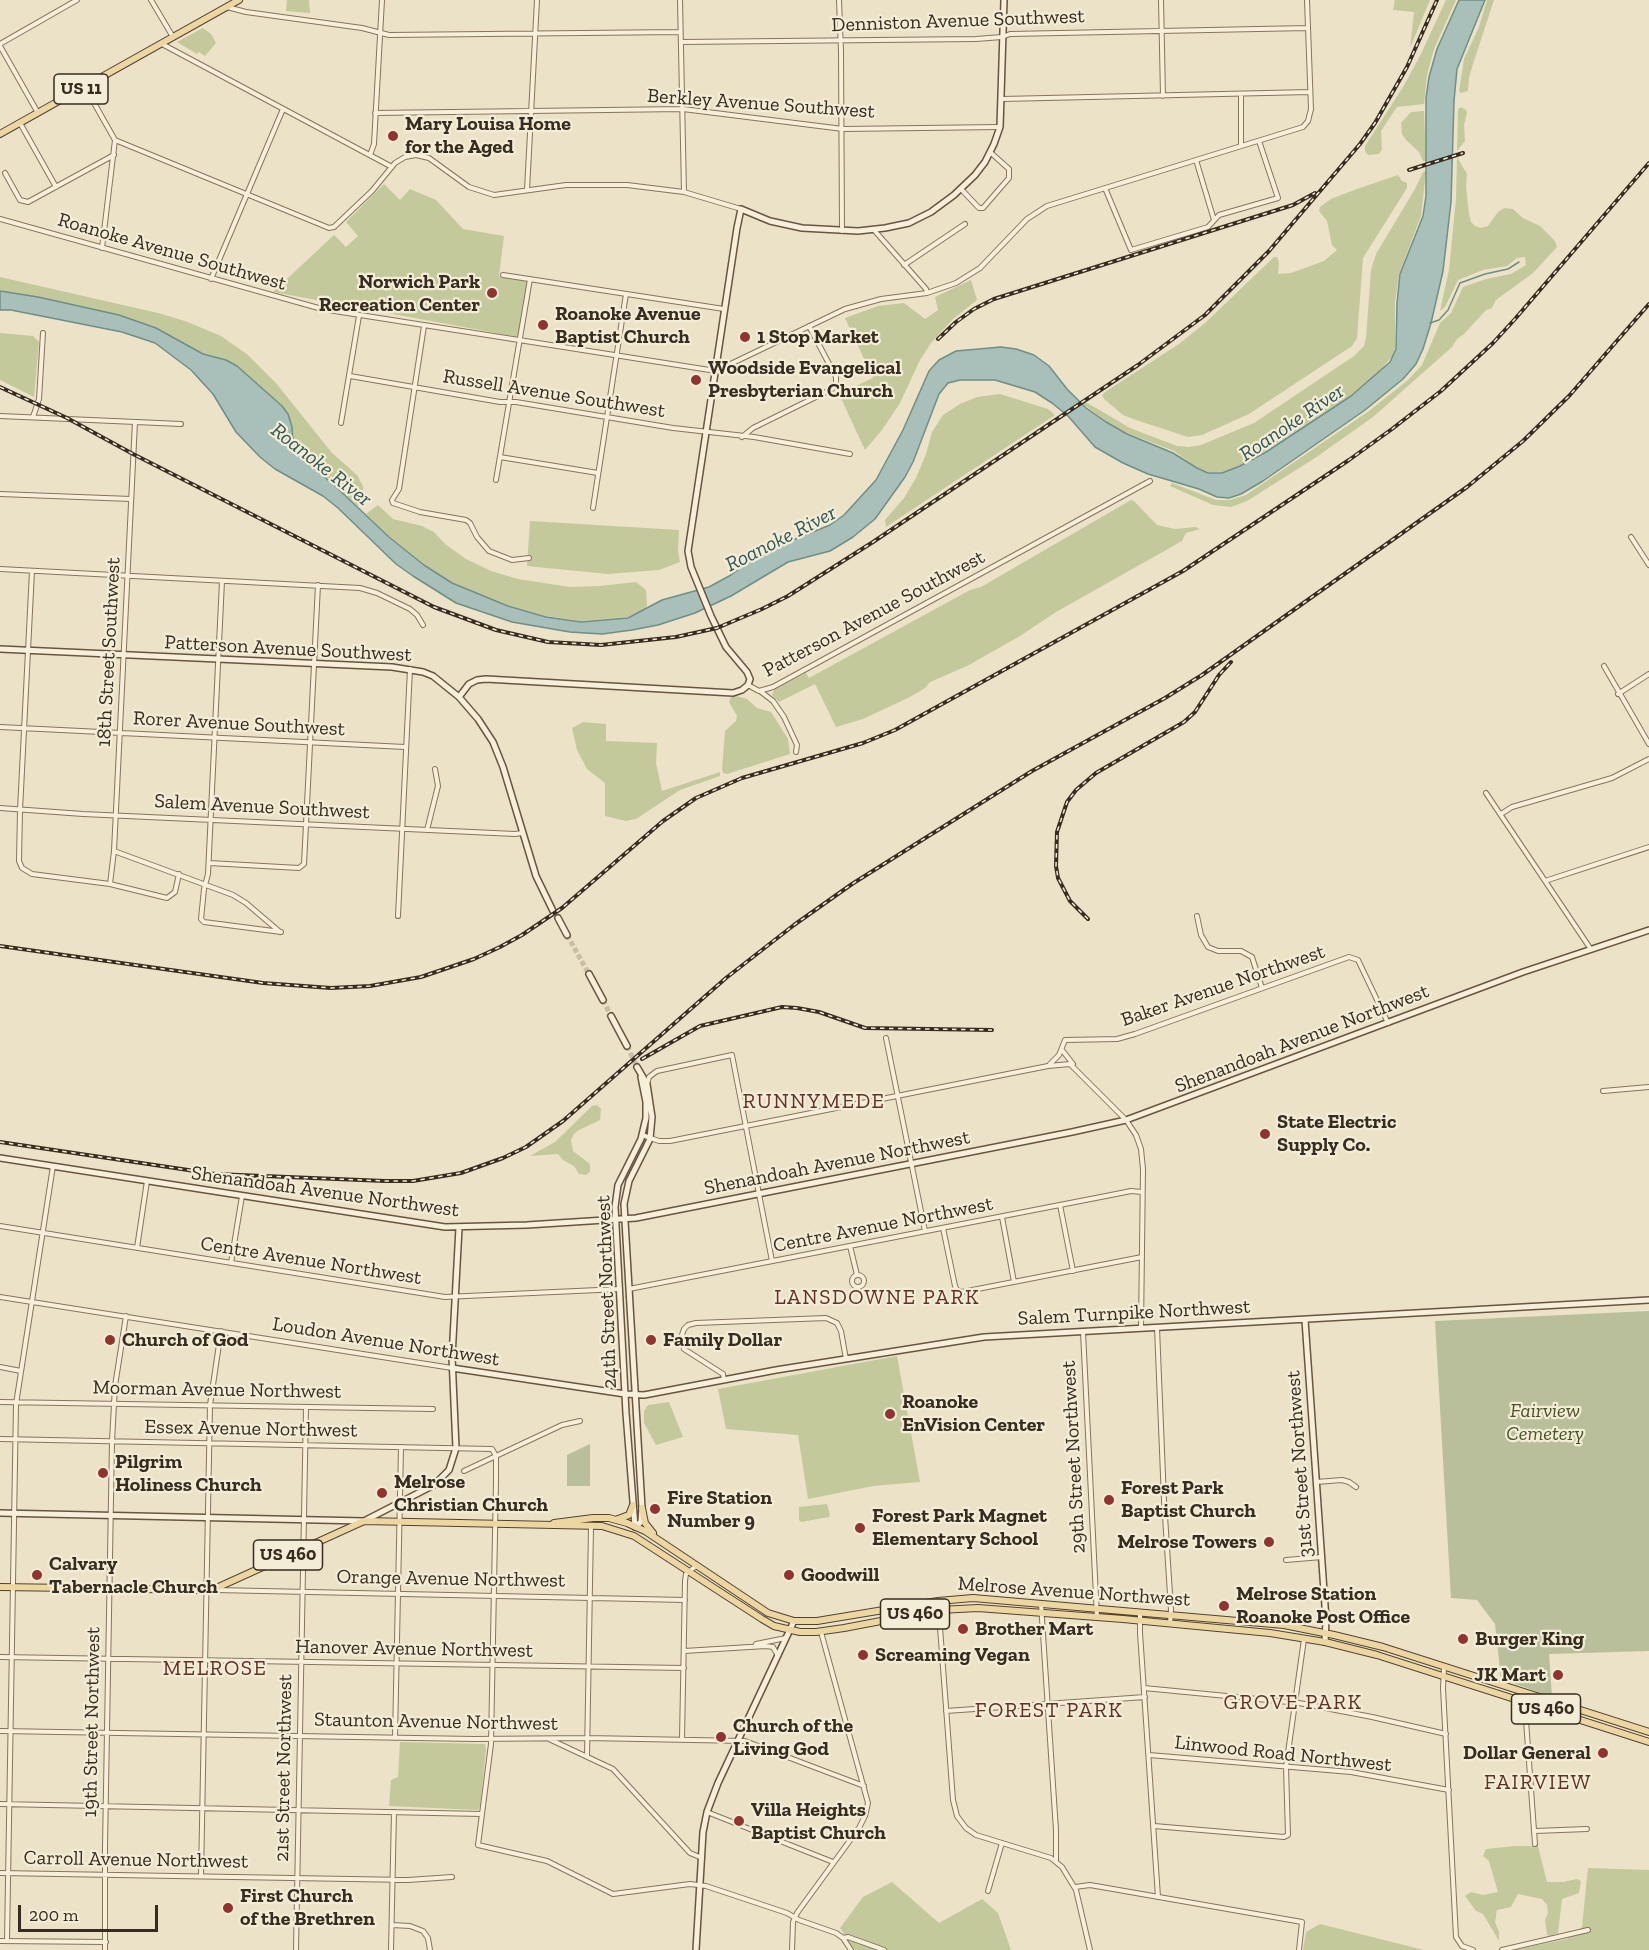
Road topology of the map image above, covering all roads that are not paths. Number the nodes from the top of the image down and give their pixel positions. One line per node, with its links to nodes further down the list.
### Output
1 (77, 0): 22 (street)
2 (151, 0): 17 (street)
3 (239, 0): 11 (main road, US 11)
4 (382, 0): 15 (street)
5 (537, 0): 16 (street)
6 (680, 0): 14 (street)
7 (839, 0): 19 (street)
8 (1004, 0): 18 (street)
9 (1161, 0): 13 (street)
10 (1307, 0): 12 (street)
11 (226, 7): 15 (street); 17 (main road, US 11)
12 (1308, 28): 13 (street, Denniston Avenue Southwest); 24 (street)
13 (1162, 31): 18 (street, Denniston Avenue Southwest); 26 (street)
14 (680, 32): 16 (street); 20 (street)
15 (380, 33): 16 (street); 32 (street)
16 (535, 33): 30 (street)
17 (173, 37): 21 (main road, US 11)
18 (1004, 37): 19 (street, Denniston Avenue Southwest); 27 (street)
19 (840, 40): 20 (street, Denniston Avenue Southwest); 35 (street)
20 (681, 42): 29 (street)
21 (162, 44): 23 (main road, US 11); 28 (street)
22 (0, 45): 31 (street)
23 (85, 87): 31 (main road, US 11); 37 (street)
24 (1310, 92): 25 (street); 38 (street)
25 (1241, 94): 26 (street); 39 (street)
26 (1163, 96): 27 (street)
27 (1002, 99): 34 (street)
28 (283, 109): 42 (street); 51 (street)
29 (681, 109): 30 (street, Berkley Avenue Southwest); 35 (street, Berkley Avenue Southwest); 50 (street)
30 (531, 112): 32 (street, Berkley Avenue Southwest); 49 (street)
31 (38, 113): 33 (main road, US 11)
32 (375, 113): 42 (street)
33 (20, 123): 36 (main road, US 11); 46 (street)
34 (1000, 127): 35 (street, Berkley Avenue Southwest); 40 (street)
35 (842, 129): 57 (street)
36 (0, 134)
37 (115, 140): 41 (street); 51 (street)
38 (1259, 141): 39 (street); 54 (street)
39 (1241, 146): 43 (street)
40 (990, 152): 48 (street); 48 (street)
41 (114, 155): 46 (street); 58 (street)
42 (370, 155): 44 (street)
43 (1196, 160): 47 (street); 54 (street)
44 (392, 167): 49 (street); 51 (street)
45 (4, 172): 46 (street)
46 (56, 187)
47 (1105, 188): 54 (street); 63 (street)
48 (961, 189): 56 (street)
49 (527, 190): 50 (street)
50 (684, 192): 52 (street)
51 (247, 193): 61 (street)
52 (741, 209): 57 (street); 65 (street)
53 (0, 219): 58 (street, Roanoke Avenue Southwest)
54 (1214, 219)
55 (965, 224): 59 (street)
56 (874, 230): 57 (street); 59 (street)
57 (842, 232)
58 (102, 248): 61 (street, Roanoke Avenue Southwest)
59 (904, 264): 63 (street)
60 (503, 275): 62 (street)
61 (211, 279): 66 (street, Roanoke Avenue Southwest)
62 (530, 279): 64 (street); 70 (street)
63 (927, 293): 68 (street)
64 (626, 294): 65 (street); 71 (street)
65 (724, 309): 72 (street)
66 (359, 315): 67 (street, Roanoke Avenue Southwest); 73 (street)
67 (424, 326): 70 (street, Roanoke Avenue Southwest); 74 (street)
68 (809, 326): 72 (street); 83 (street)
69 (43, 333): 77 (street)
70 (520, 341): 71 (street, Roanoke Avenue Southwest); 75 (street)
71 (617, 356): 72 (street, Roanoke Avenue Southwest); 78 (street)
72 (715, 372): 82 (street)
73 (350, 376): 74 (street, Russell Avenue Southwest); 80 (street)
74 (415, 387): 75 (street, Russell Avenue Southwest); 93 (street)
75 (511, 402): 78 (street, Russell Avenue Southwest); 85 (street)
76 (0, 416): 77 (street)
77 (32, 417): 79 (street)
78 (607, 417): 82 (street, Russell Avenue Southwest); 86 (street)
79 (135, 422): 81 (street); 90 (street, 18th Street Southwest)
80 (341, 423)
81 (181, 424)
82 (705, 432): 83 (street, Russell Avenue Southwest); 109 (street)
83 (742, 437): 84 (street, Russell Avenue Southwest)
84 (850, 454)
85 (500, 456): 86 (street); 87 (street)
86 (598, 473): 91 (street)
87 (496, 480)
88 (1150, 481): 110 (street, Patterson Avenue Southwest)
89 (0, 494): 90 (street)
90 (131, 499): 97 (street, 18th Street Southwest)
91 (592, 508)
92 (1631, 537): 94 (street)
93 (530, 558)
94 (1649, 566)
95 (0, 569): 96 (street)
96 (32, 571): 97 (street); 102 (street)
97 (128, 576): 98 (street); 103 (street, 18th Street Southwest)
98 (222, 581): 99 (street); 104 (street)
99 (318, 585): 100 (street); 105 (street)
100 (423, 625)
101 (0, 649): 102 (street, Patterson Avenue Southwest)
102 (28, 650): 103 (street, Patterson Avenue Southwest); 114 (street)
103 (123, 655): 104 (street, Patterson Avenue Southwest); 115 (street, 18th Street Southwest)
104 (219, 659): 105 (street, Patterson Avenue Southwest); 116 (street)
105 (314, 664): 107 (street, Patterson Avenue Southwest); 117 (street)
106 (1604, 666): 111 (street)
107 (410, 669): 112 (street, Patterson Avenue Southwest); 119 (street)
108 (1649, 674): 111 (street)
109 (748, 685): 110 (street, Patterson Avenue Southwest); 112 (street, Patterson Avenue Southwest)
110 (759, 691): 120 (street)
111 (1618, 694): 118 (street)
112 (459, 697): 132 (street)
113 (0, 727): 114 (street, Rorer Avenue Southwest)
114 (24, 729): 115 (street, Rorer Avenue Southwest); 125 (street)
115 (120, 733): 116 (street, Rorer Avenue Southwest); 127 (street, 18th Street Southwest)
116 (215, 738): 117 (street, Rorer Avenue Southwest); 128 (street)
117 (310, 742): 119 (street, Rorer Avenue Southwest); 129 (street)
118 (1649, 744)
119 (405, 747): 130 (street)
120 (796, 753)
121 (1649, 759): 126 (street)
122 (435, 769): 131 (street)
123 (1486, 793): 126 (street)
124 (0, 808): 125 (street, Salem Avenue Southwest)
125 (20, 810): 127 (street, Salem Avenue Southwest); 138 (street)
126 (1501, 814): 137 (street)
127 (115, 815): 128 (street, Salem Avenue Southwest); 134 (street, 18th Street Southwest)
128 (211, 820): 129 (street, Salem Avenue Southwest); 135 (street)
129 (306, 824): 130 (street, Salem Avenue Southwest); 135 (street)
130 (402, 829): 131 (street, Salem Avenue Southwest); 141 (street)
131 (427, 830): 132 (street, Salem Avenue Southwest)
132 (522, 833): 140 (street)
133 (1649, 847): 137 (street)
134 (114, 851): 136 (street); 138 (street, 18th Street Southwest)
135 (209, 863): 139 (street)
136 (179, 874): 138 (street); 139 (street)
137 (1545, 880): 146 (street)
138 (110, 884)
139 (206, 885): 139 (street)
140 (554, 911)
141 (398, 916)
142 (1197, 916): 148 (street)
143 (558, 918): 145 (street)
144 (1649, 930): 146 (street, Shenandoah Avenue Northwest)
145 (567, 935)
146 (1590, 948): 151 (street, Shenandoah Avenue Northwest)
147 (589, 974): 149 (street)
148 (1262, 988): 151 (street, Baker Avenue Northwest); 154 (street, Baker Avenue Northwest)
149 (603, 1000)
150 (611, 1016): 153 (street)
151 (1388, 1023): 161 (street, Shenandoah Avenue Northwest)
152 (886, 1038): 160 (street)
153 (627, 1046)
154 (1062, 1050): 155 (street); 156 (street)
155 (1048, 1066): 156 (street); 160 (street)
156 (1079, 1071): 161 (street)
157 (647, 1084): 162 (street); 163 (street, 24th Street Northwest); 164 (street, 24th Street Northwest)
158 (1649, 1087): 159 (street)
159 (1603, 1091)
160 (898, 1096): 162 (street); 166 (street)
161 (1126, 1120): 166 (street, Shenandoah Avenue Northwest); 169 (street)
162 (746, 1126): 164 (street); 170 (street)
163 (642, 1135): 164 (street); 175 (street, 24th Street Northwest)
164 (650, 1139): 174 (street, 24th Street Northwest)
165 (0, 1158): 167 (street, Shenandoah Avenue Northwest)
166 (912, 1164): 170 (street, Shenandoah Avenue Northwest); 179 (street)
167 (53, 1166): 168 (street, Shenandoah Avenue Northwest); 180 (street)
168 (147, 1181): 171 (street, Shenandoah Avenue Northwest); 182 (street)
169 (1142, 1192): 172 (street, Centre Avenue Northwest); 183 (street)
170 (759, 1194): 174 (street, Shenandoah Avenue Northwest); 184 (street)
171 (242, 1196): 177 (street, Shenandoah Avenue Northwest); 185 (street)
172 (1060, 1205): 173 (street, Centre Avenue Northwest); 186 (street)
173 (1002, 1217): 178 (street, Centre Avenue Northwest); 188 (street)
174 (625, 1219): 175 (street, Shenandoah Avenue Northwest); 190 (street, 24th Street Northwest)
175 (616, 1220): 177 (street, Shenandoah Avenue Northwest); 189 (street, 24th Street Northwest)
176 (0, 1226): 180 (street, Centre Avenue Northwest)
177 (459, 1228): 192 (street)
178 (943, 1228): 179 (street, Centre Avenue Northwest); 188 (street)
179 (925, 1231): 181 (street, Centre Avenue Northwest)
180 (42, 1233): 182 (street, Centre Avenue Northwest); 194 (street)
181 (850, 1246): 184 (street, Centre Avenue Northwest); 187 (street)
182 (137, 1248): 185 (street, Centre Avenue Northwest)
183 (1142, 1257): 186 (street); 198 (street)
184 (772, 1261): 190 (street, Centre Avenue Northwest)
185 (231, 1263): 192 (street, Centre Avenue Northwest)
186 (1073, 1271): 188 (street)
187 (857, 1275)
188 (1014, 1282)
189 (620, 1289): 192 (street, Centre Avenue Northwest); 206 (street, 24th Street Northwest)
190 (628, 1289): 207 (street, 24th Street Northwest)
191 (0, 1297): 194 (street, Loudon Avenue Northwest)
192 (456, 1298): 203 (street)
193 (1649, 1300): 196 (street, Salem Turnpike Northwest)
194 (32, 1302): 195 (street, Loudon Avenue Northwest); 204 (street)
195 (126, 1316): 199 (street, Loudon Avenue Northwest); 210 (street, 19th Street Northwest)
196 (1305, 1320): 197 (street, Salem Turnpike Northwest); 224 (street, 31st Street Northwest)
197 (1157, 1328): 198 (street, Salem Turnpike Northwest); 263 (street)
198 (1141, 1329): 200 (street, Salem Turnpike Northwest)
199 (221, 1331): 203 (street, Loudon Avenue Northwest); 211 (street)
200 (1083, 1332): 201 (street, Salem Turnpike Northwest); 259 (street, 29th Street Northwest)
201 (846, 1359): 205 (street, Salem Turnpike Northwest); 205 (street)
202 (0, 1367): 204 (street)
203 (452, 1368): 206 (street, Loudon Avenue Northwest); 221 (street)
204 (21, 1371): 208 (street)
205 (724, 1380): 207 (street, Salem Turnpike Northwest)
206 (625, 1394): 207 (street, Salem Turnpike Northwest); 227 (street, 24th Street Northwest)
207 (634, 1395): 228 (street, 24th Street Northwest)
208 (16, 1401): 209 (street, Moorman Avenue Northwest); 210 (street, Moorman Avenue Northwest); 216 (street)
209 (0, 1402)
210 (114, 1402): 211 (street, Moorman Avenue Northwest); 217 (street, 19th Street Northwest)
211 (210, 1405): 212 (street, Moorman Avenue Northwest); 218 (street)
212 (306, 1407): 213 (street, Moorman Avenue Northwest); 219 (street, 21st Street Northwest)
213 (433, 1409)
214 (580, 1421): 222 (street)
215 (0, 1439): 216 (street, Essex Avenue Northwest)
216 (16, 1440): 217 (street, Essex Avenue Northwest); 230 (street)
217 (112, 1441): 218 (street, Essex Avenue Northwest); 231 (street, 19th Street Northwest)
218 (209, 1443): 219 (street, Essex Avenue Northwest); 232 (street)
219 (305, 1444): 220 (street, Essex Avenue Northwest); 233 (street, 21st Street Northwest)
220 (401, 1447): 221 (street, Essex Avenue Northwest); 226 (street)
221 (456, 1448): 222 (street, Essex Avenue Northwest); 226 (street)
222 (496, 1456): 223 (street); 237 (street)
223 (464, 1471)
224 (1316, 1482): 225 (street); 243 (street, 31st Street Northwest)
225 (1356, 1487)
226 (401, 1502): 235 (street); 236 (street)
227 (633, 1505): 234 (main road); 240 (street, 24th Street Northwest)
228 (642, 1508): 240 (street, 24th Street Northwest); 244 (main road)
229 (0, 1513): 230 (street, Melrose Avenue Northwest)
230 (15, 1513): 231 (street, Melrose Avenue Northwest); 249 (street)
231 (111, 1515): 232 (street, Melrose Avenue Northwest); 250 (street, 19th Street Northwest)
232 (207, 1516): 233 (street, Melrose Avenue Northwest); 251 (street)
233 (304, 1518): 235 (street, Melrose Avenue Northwest); 242 (street, 21st Street Northwest)
234 (614, 1519): 238 (main road, Melrose Avenue Northwest / US 460); 240 (main road, Melrose Avenue Northwest / US 460)
235 (364, 1521): 236 (main road, Melrose Avenue Northwest / US 460); 242 (main road, US 460)
236 (400, 1521): 237 (main road, Melrose Avenue Northwest / US 460); 253 (street)
237 (495, 1523): 238 (main road, Melrose Avenue Northwest / US 460); 254 (street)
238 (547, 1524): 239 (main road, Melrose Avenue Northwest / US 460)
239 (591, 1527): 240 (main road); 241 (main road, Melrose Avenue Northwest / US 460); 255 (street)
240 (635, 1527): 241 (main road); 244 (main road, Melrose Avenue Northwest / US 460)
241 (645, 1543): 247 (main road, Melrose Avenue Northwest / US 460)
242 (304, 1547): 251 (main road, US 460); 252 (street, 21st Street Northwest)
243 (1322, 1557): 245 (street); 270 (street, 31st Street Northwest)
244 (684, 1558): 246 (main road, Melrose Avenue Northwest / US 460)
245 (1286, 1560)
246 (696, 1566): 247 (street); 265 (main road, Melrose Avenue Northwest / US 460)
247 (689, 1572): 256 (street); 268 (main road, Melrose Avenue Northwest / US 460)
248 (0, 1587): 249 (main road, Orange Avenue Northwest / US 460)
249 (13, 1588): 250 (main road, Orange Avenue Northwest / US 460); 277 (street)
250 (110, 1589): 251 (main road, Orange Avenue Northwest / US 460); 279 (street, 19th Street Northwest)
251 (209, 1591): 252 (street, Orange Avenue Northwest); 280 (street)
252 (303, 1593): 253 (street, Orange Avenue Northwest); 281 (street, 21st Street Northwest)
253 (398, 1594): 254 (street, Orange Avenue Northwest); 282 (street)
254 (494, 1596): 255 (street, Orange Avenue Northwest); 283 (street)
255 (589, 1598): 256 (street, Orange Avenue Northwest); 284 (street)
256 (685, 1599): 275 (street)
257 (938, 1601): 258 (main road, Melrose Avenue Northwest / US 460); 260 (street); 265 (main road, Melrose Avenue Northwest / US 460)
258 (1041, 1604): 259 (main road, Melrose Avenue Northwest / US 460); 261 (street)
259 (1097, 1609): 262 (main road, Melrose Avenue Northwest / US 460); 264 (street, 29th Street Northwest)
260 (939, 1610): 261 (main road, Melrose Avenue Northwest / US 460); 269 (main road, Melrose Avenue Northwest / US 460); 294 (street)
261 (1042, 1612): 264 (main road, Melrose Avenue Northwest / US 460); 293 (street)
262 (1140, 1613): 263 (main road, Melrose Avenue Northwest / US 460); 266 (street)
263 (1171, 1615): 267 (street); 270 (main road, Melrose Avenue Northwest / US 460)
264 (1097, 1617): 266 (main road, Melrose Avenue Northwest / US 460)
265 (794, 1621): 268 (street)
266 (1140, 1621): 267 (main road, Melrose Avenue Northwest / US 460); 288 (street)
267 (1170, 1624): 272 (main road, Melrose Avenue Northwest / US 460)
268 (790, 1630): 269 (main road, Melrose Avenue Northwest / US 460); 271 (street)
269 (821, 1632): 312 (street)
270 (1326, 1633): 273 (street, 31st Street Northwest); 285 (main road, Melrose Avenue Northwest / US 460)
271 (786, 1638): 274 (street); 278 (street)
272 (1304, 1638): 273 (main road, Melrose Avenue Northwest / US 460); 292 (street)
273 (1325, 1642): 287 (main road, Melrose Avenue Northwest / US 460)
274 (753, 1646): 275 (street); 278 (street)
275 (684, 1651): 286 (street)
276 (0, 1657): 277 (street, Hanover Avenue Northwest)
277 (12, 1657): 279 (street, Hanover Avenue Northwest); 296 (street)
278 (778, 1657): 307 (street)
279 (109, 1659): 280 (street, Hanover Avenue Northwest); 297 (street, 19th Street Northwest)
280 (205, 1660): 281 (street, Hanover Avenue Northwest); 299 (street)
281 (301, 1662): 282 (street, Hanover Avenue Northwest); 301 (street, 21st Street Northwest)
282 (396, 1664): 283 (street, Hanover Avenue Northwest); 302 (street)
283 (493, 1666): 284 (street, Hanover Avenue Northwest); 304 (street)
284 (588, 1667): 286 (street, Hanover Avenue Northwest); 303 (street)
285 (1444, 1667): 287 (street); 289 (main road, Melrose Avenue Northwest / US 460)
286 (684, 1668): 306 (street)
287 (1443, 1677): 291 (main road, Melrose Avenue Northwest / US 460); 300 (street)
288 (1144, 1688): 290 (street); 292 (street)
289 (1524, 1692): 291 (street); 298 (main road, Melrose Avenue Northwest / US 460)
290 (1144, 1698): 293 (street); 309 (street)
291 (1525, 1702): 308 (main road, Melrose Avenue Northwest / US 460); 324 (street)
292 (1295, 1703): 300 (street); 311 (street)
293 (1047, 1704): 294 (street); 328 (street)
294 (946, 1711): 325 (street)
295 (0, 1731): 296 (street, Staunton Avenue Northwest)
296 (11, 1731): 297 (street, Staunton Avenue Northwest); 315 (street)
297 (107, 1732): 299 (street, Staunton Avenue Northwest); 316 (street, 19th Street Northwest)
298 (1649, 1732)
299 (204, 1734): 301 (street, Staunton Avenue Northwest); 317 (street)
300 (1446, 1734): 313 (street)
301 (300, 1736): 302 (street, Staunton Avenue Northwest); 318 (street, 21st Street Northwest)
302 (395, 1738): 304 (street, Staunton Avenue Northwest)
303 (587, 1738): 305 (street, Staunton Avenue Northwest); 306 (street, Staunton Avenue Northwest); 310 (street)
304 (491, 1739): 305 (street, Staunton Avenue Northwest); 321 (street)
305 (549, 1739): 310 (street)
306 (682, 1739): 307 (street, Staunton Avenue Northwest)
307 (739, 1741): 312 (street, Staunton Avenue Northwest); 320 (street)
308 (1649, 1742)
309 (1149, 1755): 311 (street, Linwood Road Northwest); 322 (street)
310 (587, 1756): 327 (street)
311 (1286, 1767): 313 (street, Linwood Road Northwest); 322 (street)
312 (864, 1786): 329 (street)
313 (1449, 1790): 358 (street)
314 (0, 1804): 315 (street)
315 (9, 1804): 316 (street); 331 (street)
316 (106, 1806): 317 (street); 332 (street, 19th Street Northwest)
317 (202, 1808): 318 (street); 333 (street)
318 (298, 1810): 319 (street); 335 (street, 21st Street Northwest)
319 (394, 1812): 321 (street); 336 (street)
320 (707, 1812): 327 (street); 329 (street)
321 (482, 1814): 337 (street)
322 (1154, 1826): 340 (street)
323 (1587, 1829): 324 (street)
324 (1535, 1831): 326 (street)
325 (1002, 1843): 328 (street); 339 (street)
326 (1535, 1844)
327 (702, 1858): 337 (street)
328 (1056, 1861): 338 (street)
329 (833, 1862): 341 (street)
330 (0, 1873): 331 (street, Carroll Avenue Northwest)
331 (8, 1873): 332 (street, Carroll Avenue Northwest); 346 (street)
332 (106, 1875): 333 (street, Carroll Avenue Northwest); 347 (street, 19th Street Northwest)
333 (201, 1876): 335 (street, Carroll Avenue Northwest)
334 (452, 1877): 336 (street, Carroll Avenue Northwest)
335 (298, 1878): 336 (street, Carroll Avenue Northwest); 349 (street, 21st Street Northwest)
336 (393, 1880): 342 (street)
337 (700, 1885): 341 (street); 352 (street)
338 (1075, 1887): 340 (street); 356 (street)
339 (988, 1891)
340 (1158, 1897): 357 (street)
341 (794, 1917): 344 (street); 353 (street)
342 (392, 1925): 350 (street); 351 (street)
343 (1588, 1930): 359 (street)
344 (843, 1938): 354 (street); 355 (street)
345 (0, 1941): 346 (street)
346 (7, 1941): 347 (street)
347 (105, 1942): 348 (street, 19th Street Northwest)
348 (105, 1950)
349 (297, 1950)
350 (392, 1950)
351 (430, 1950)
352 (696, 1950)
353 (792, 1950)
354 (851, 1950)
355 (884, 1950)
356 (1090, 1950)
357 (1299, 1950)
358 (1473, 1950)
359 (1502, 1950)

